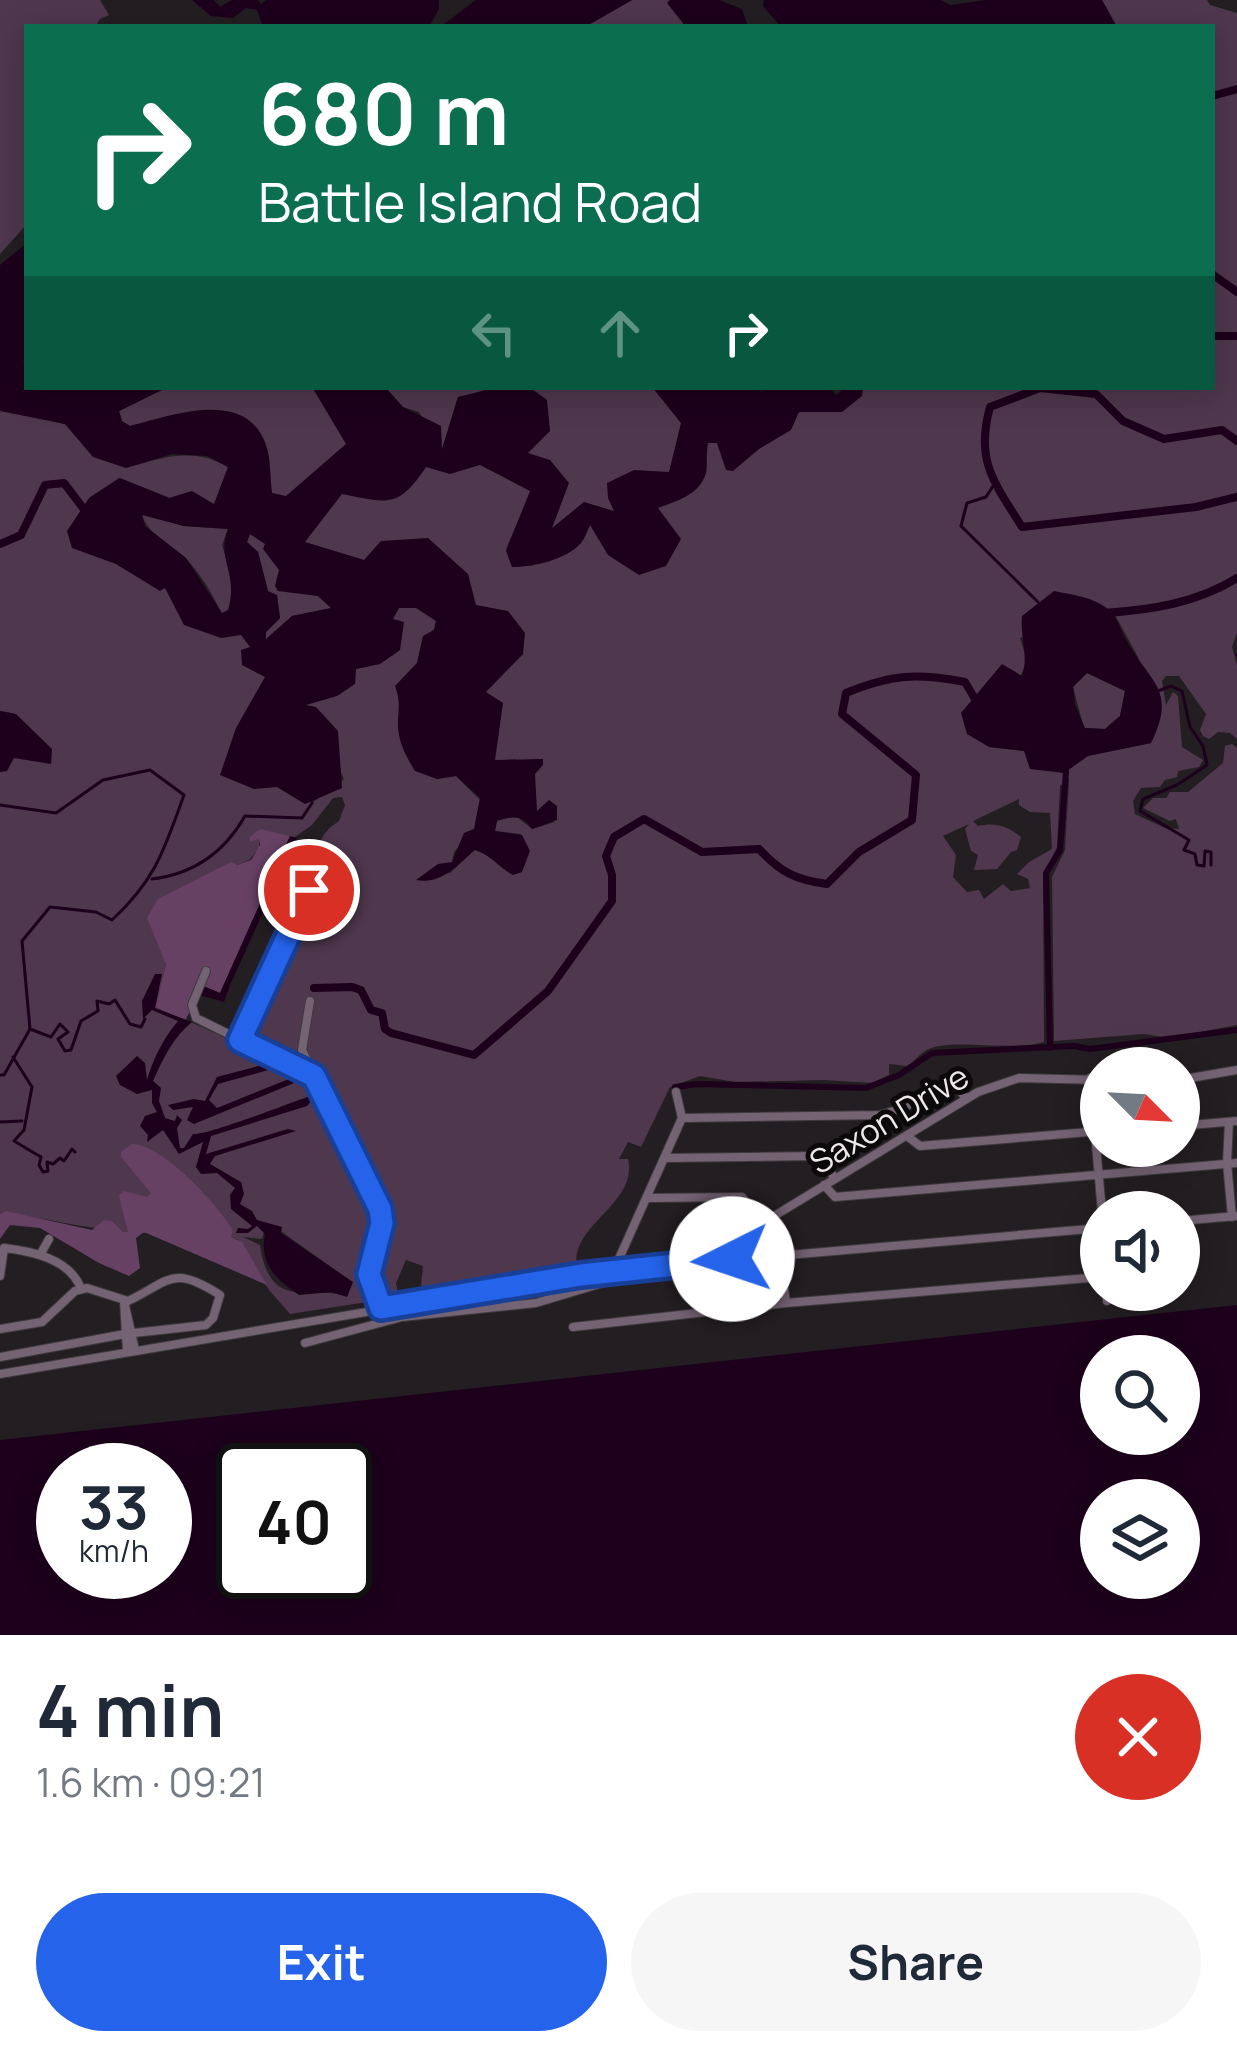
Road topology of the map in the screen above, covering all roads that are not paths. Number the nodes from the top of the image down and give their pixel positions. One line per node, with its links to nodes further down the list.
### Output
1 (309, 890): 4 (street)
2 (206, 971): 4 (street)
3 (310, 1000): 6 (street)
4 (240, 1040): 6 (street)
5 (1237, 1070): 7 (street)
6 (314, 1076): 40 (street)
7 (1200, 1076)
8 (1080, 1079): 10 (street, Saxon Drive)
9 (676, 1092): 11 (street)
10 (966, 1100): 11 (street); 15 (street, Saxon Drive)
11 (682, 1118): 16 (street)
12 (1233, 1121): 13 (street); 17 (street)
13 (1200, 1124)
14 (1080, 1133): 15 (street)
15 (907, 1136): 20 (street, Saxon Drive)
16 (665, 1157): 20 (street); 23 (street)
17 (1232, 1163): 19 (street); 24 (street)
18 (1099, 1167): 19 (street)
19 (1099, 1174): 21 (street); 22 (street)
20 (835, 1178): 21 (street, Saxon Drive)
21 (824, 1185): 26 (street, Saxon Drive)
22 (1100, 1191)
23 (646, 1198): 26 (street); 34 (street)
24 (1234, 1216): 25 (street)
25 (1200, 1219)
26 (762, 1223): 29 (street, Saxon Drive)
27 (1080, 1230): 31 (street)
28 (49, 1239): 30 (street)
29 (733, 1241): 32 (street); 33 (street, Saxon Drive)
30 (40, 1255): 35 (street); 37 (street)
31 (780, 1255): 32 (street); 39 (street)
32 (732, 1259): 33 (street)
33 (677, 1263): 34 (street)
34 (615, 1270): 40 (street); 44 (street)
35 (0, 1276)
36 (1080, 1279): 39 (street)
37 (81, 1289): 38 (street); 42 (street)
38 (124, 1301): 43 (street); 43 (street)
39 (786, 1303): 41 (street)
40 (381, 1308): 45 (street)
41 (573, 1327)
42 (0, 1330)
43 (128, 1333): 45 (street); 46 (street)
44 (305, 1343)
45 (131, 1351): 47 (street)
46 (0, 1357)
47 (0, 1374)

